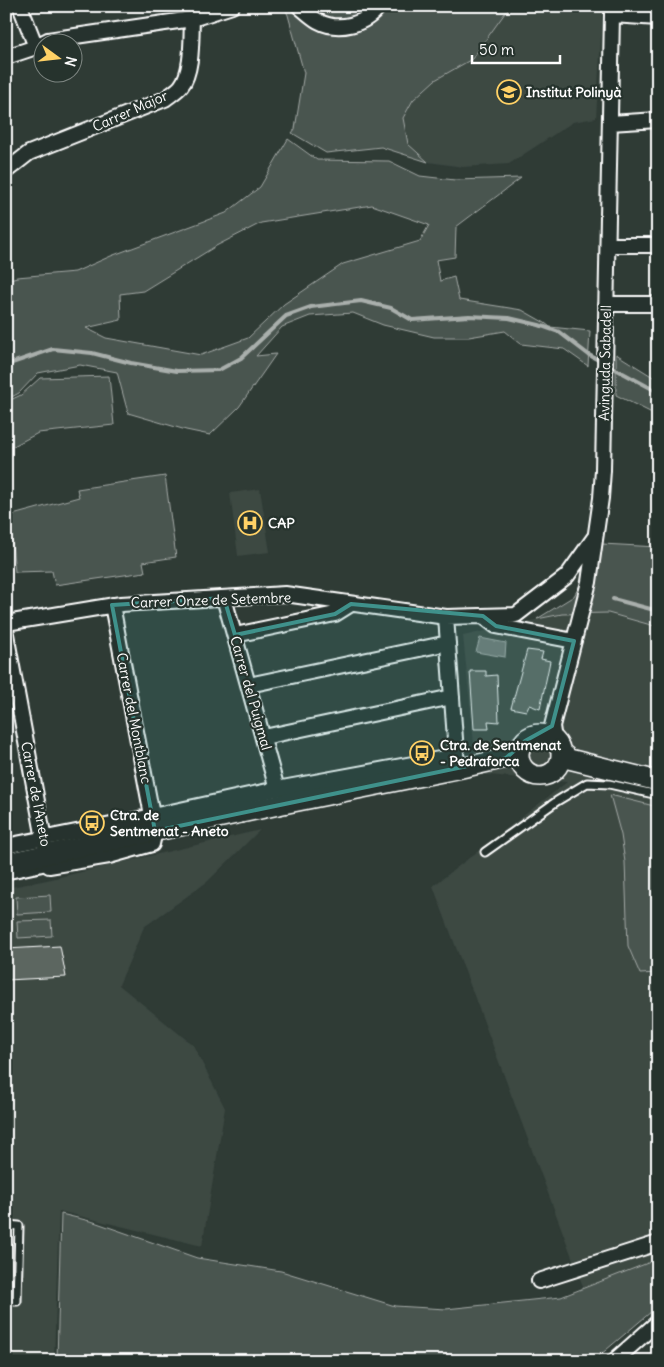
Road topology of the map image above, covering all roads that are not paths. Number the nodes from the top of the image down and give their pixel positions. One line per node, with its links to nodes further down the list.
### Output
1 (20, 6): 8 (street)
2 (232, 6): 7 (street)
3 (299, 6): 4 (street)
4 (379, 6)
5 (612, 11): 6 (street); 13 (street, Avinguda Sabadell)
6 (658, 18)
7 (192, 19): 9 (street); 14 (street, Carrer Major)
8 (34, 32)
9 (82, 35)
10 (32, 47): 11 (street)
11 (6, 57)
12 (658, 120): 13 (street)
13 (610, 123): 15 (street, Avinguda Sabadell)
14 (6, 171)
15 (608, 245): 16 (street); 17 (street, Avinguda Sabadell)
16 (658, 246)
17 (606, 304): 18 (street); 19 (street, Avinguda Sabadell)
18 (658, 304)
19 (596, 534): 23 (street, Avinguda Sabadell); 28 (street)
20 (224, 598): 21 (street, Carrer Onze de Setembre); 22 (street, Carrer Onze de Setembre); 27 (street, Carrer del Puigmal)
21 (351, 604): 24 (street, Carrer Onze de Setembre); 27 (street)
22 (112, 605): 25 (street, Carrer Onze de Setembre); 39 (street, Carrer del Montblanc)
23 (483, 616): 24 (street, Avinguda Sabadell); 28 (street)
24 (446, 617): 29 (street)
25 (6, 623)
26 (6, 634): 42 (street, Carrer de l'Aneto)
27 (234, 635): 30 (street, Carrer del Puigmal)
28 (574, 641): 33 (street)
29 (448, 643): 30 (street); 31 (street)
30 (249, 685): 32 (street, Carrer del Puigmal)
31 (452, 697): 32 (street); 35 (street)
32 (264, 737): 37 (street, Carrer del Puigmal)
33 (556, 746): 34 (street); 34 (street); 36 (street)
34 (516, 757): 35 (street)
35 (457, 763): 37 (street); 39 (street)
36 (658, 782)
37 (277, 789): 39 (street)
38 (658, 795): 41 (lane)
39 (154, 823): 42 (street)
40 (6, 846): 42 (street)
41 (485, 852)
42 (47, 853): 43 (street); 44 (lane)
43 (6, 863)
44 (6, 875)
45 (6, 1225): 48 (lane)
46 (658, 1243): 47 (street)
47 (538, 1280)
48 (6, 1301)
49 (658, 1322): 50 (street)
50 (614, 1361)

